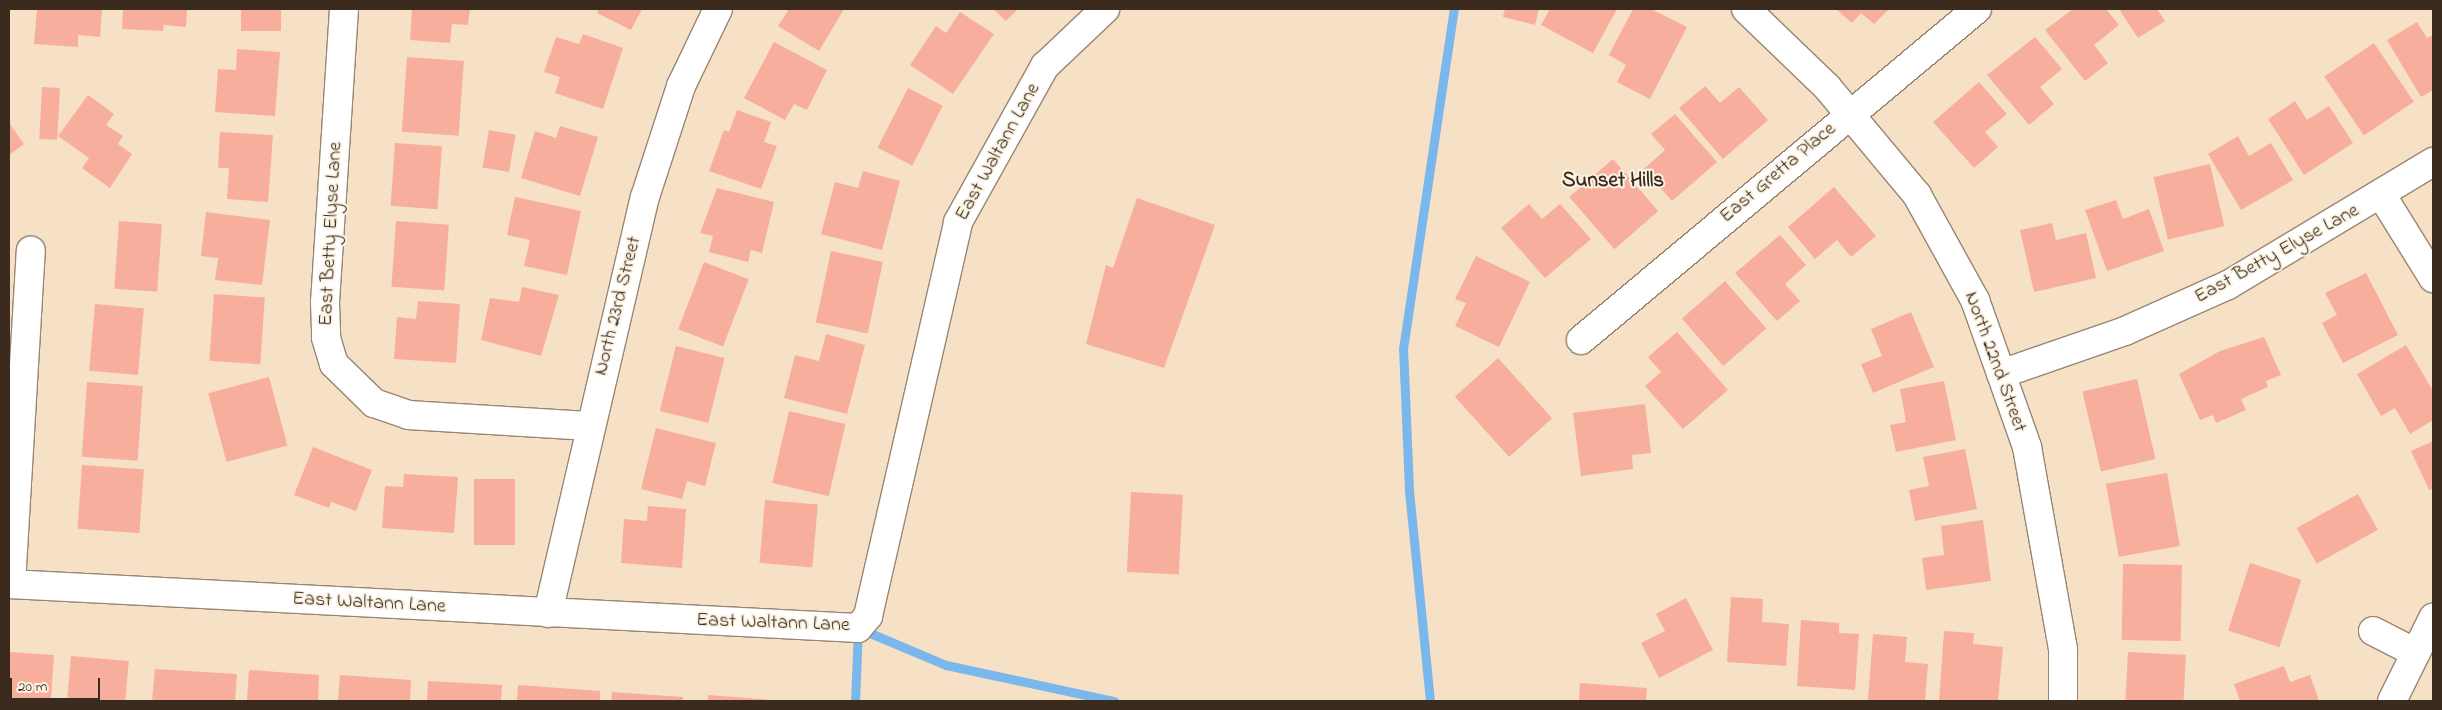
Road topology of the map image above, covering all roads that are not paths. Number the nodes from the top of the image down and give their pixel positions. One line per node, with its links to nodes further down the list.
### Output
1 (344, 9): 13 (street, East Betty Elyse Lane)
2 (718, 9): 13 (street, North 23rd Street)
3 (1105, 9): 15 (street, East Waltann Lane)
4 (1746, 9): 6 (street, North 22nd Street)
5 (1977, 9): 6 (street, East Gretta Place)
6 (1850, 112): 11 (street, East Gretta Place); 12 (street, North 22nd Street)
7 (2433, 162): 8 (street, East Betty Elyse Lane)
8 (2381, 194): 10 (street); 12 (street, East Betty Elyse Lane)
9 (30, 251): 14 (street)
10 (2433, 278)
11 (1581, 340)
12 (2001, 374): 19 (street, North 22nd Street)
13 (589, 426): 15 (street, North 23rd Street)
14 (10, 584): 15 (street, East Waltann Lane)
15 (548, 613)
16 (2433, 618): 18 (street)
17 (2373, 631): 18 (street)
18 (2416, 653): 20 (street)
19 (2063, 701)
20 (2392, 701)

